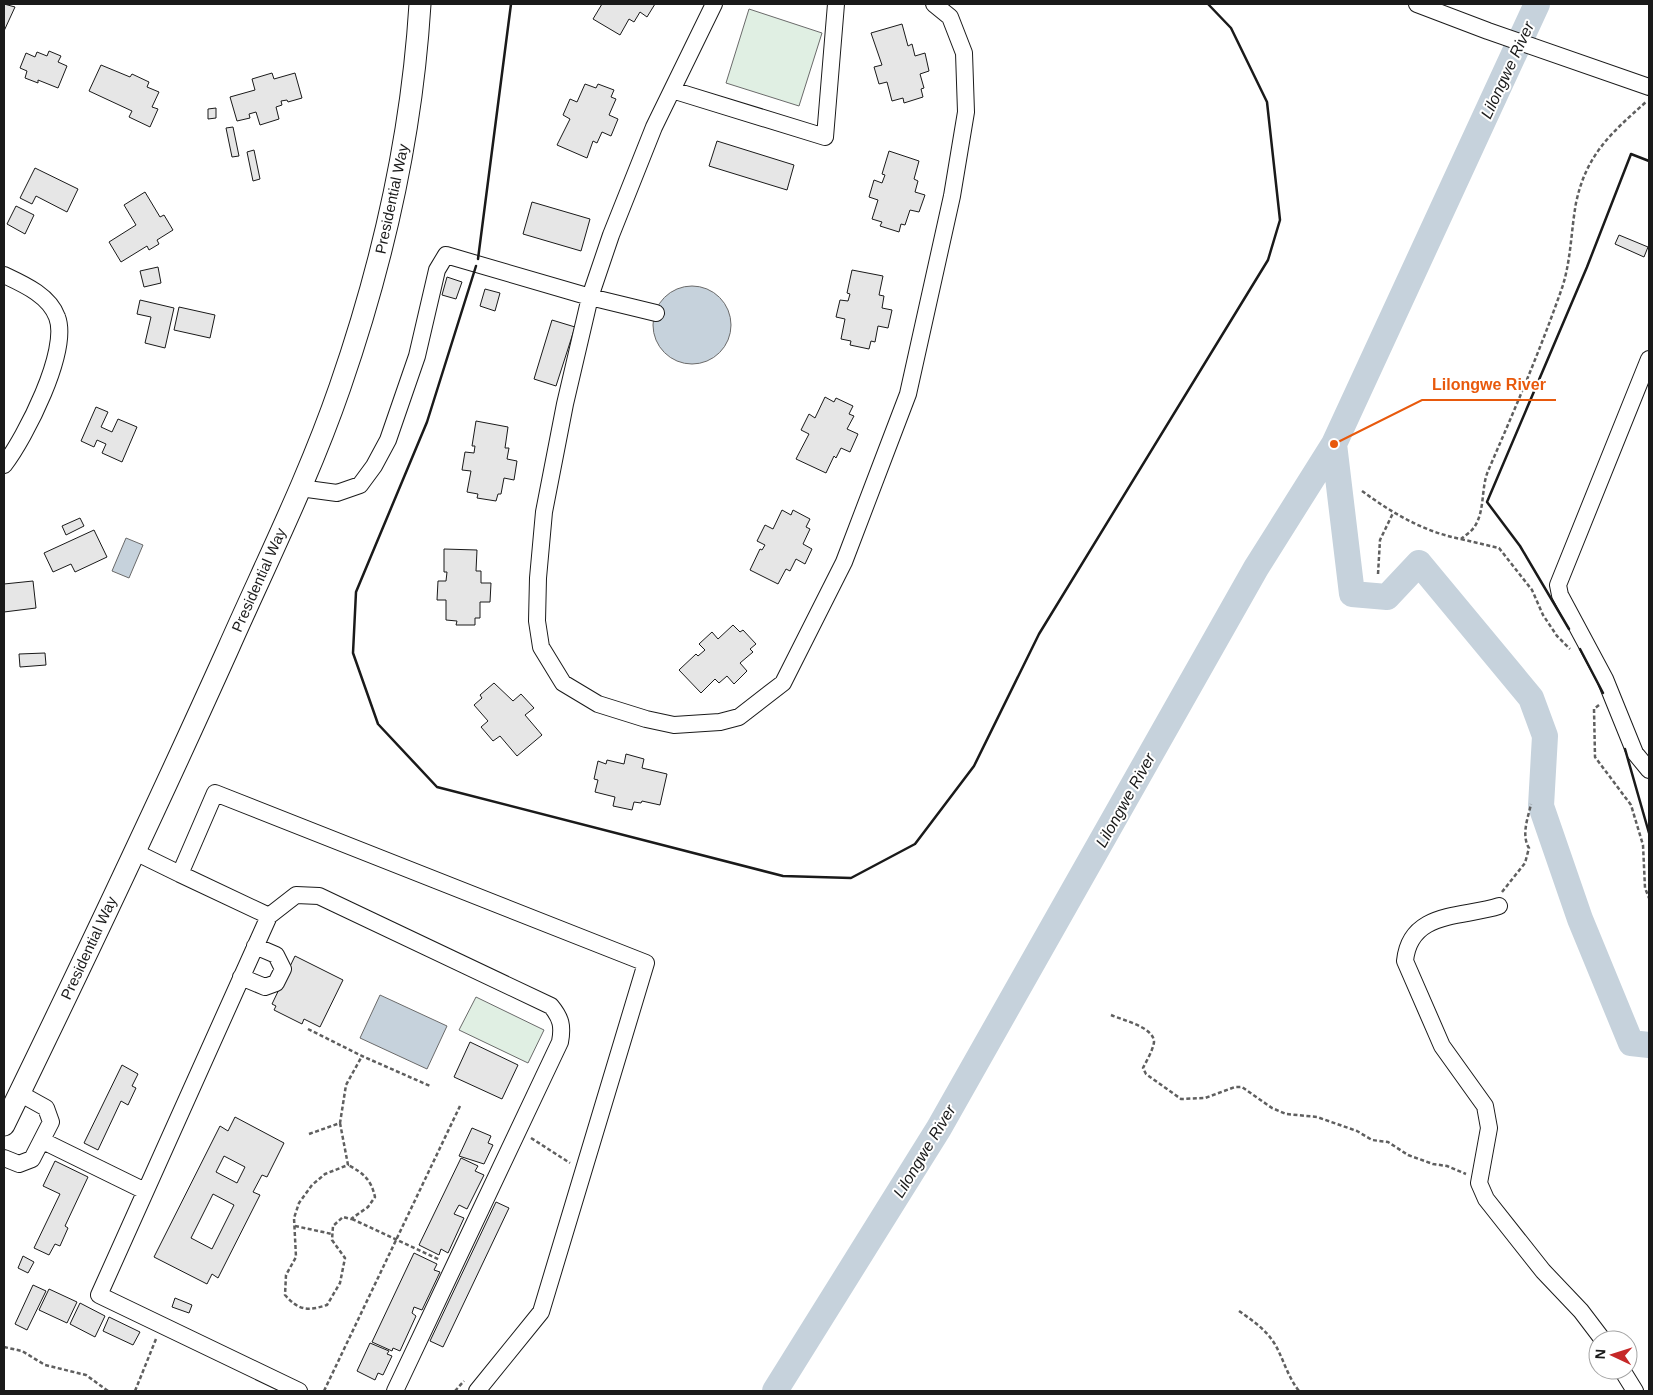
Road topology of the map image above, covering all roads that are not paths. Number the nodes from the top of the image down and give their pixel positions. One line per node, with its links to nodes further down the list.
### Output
1 (420, 4): 13 (main road, Presidential Way)
2 (714, 4): 7 (street)
3 (836, 4): 7 (street)
4 (934, 4): 9 (street)
5 (1417, 4): 6 (street)
6 (1649, 87)
7 (672, 90): 9 (street)
8 (4, 275): 12 (street)
9 (590, 297): 10 (street); 13 (street)
10 (656, 313)
11 (1649, 359): 14 (street)
12 (4, 466)
13 (300, 488): 15 (main road, Presidential Way)
14 (1649, 770)
15 (135, 852): 16 (street); 21 (main road, Presidential Way)
16 (180, 874): 18 (street); 30 (street)
17 (1499, 906): 26 (street)
18 (269, 916): 19 (street); 29 (street)
19 (255, 946): 20 (street); 20 (street)
20 (242, 977): 25 (street)
21 (19, 1093): 22 (main road, Presidential Way); 23 (street)
22 (4, 1125)
23 (43, 1141): 24 (street); 25 (street)
24 (4, 1158)
25 (145, 1192): 28 (street)
26 (1595, 1330)
27 (1628, 1380): 31 (street)
28 (299, 1391)
29 (395, 1391)
30 (477, 1391)
31 (1635, 1391)

